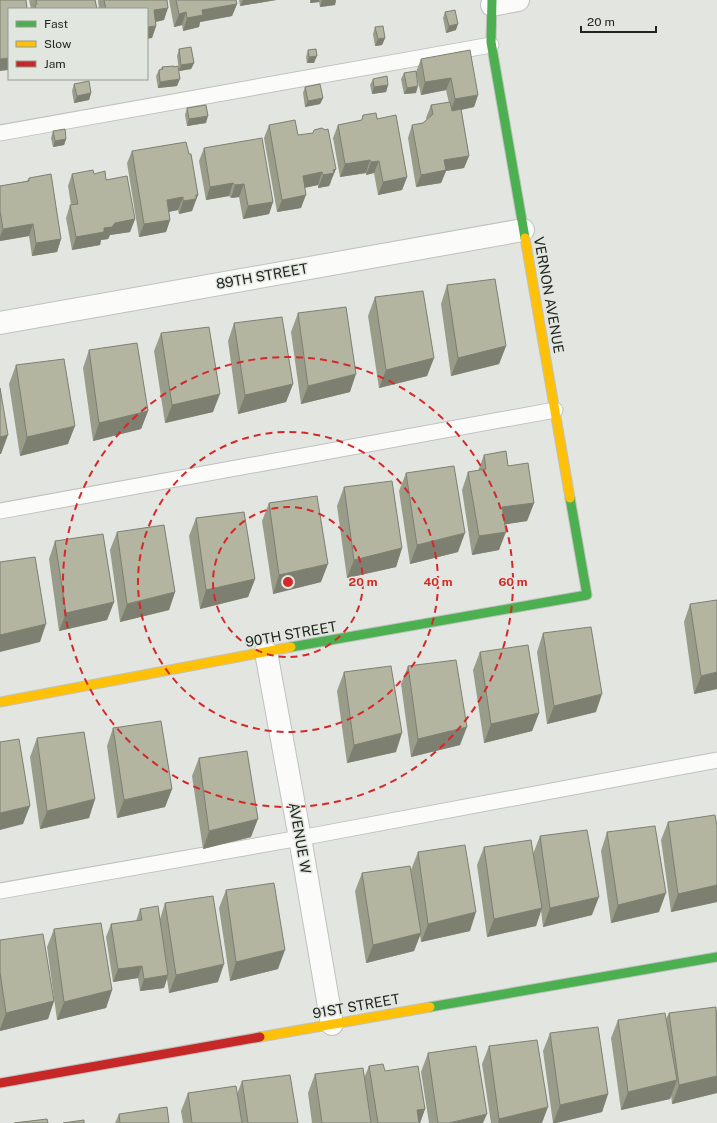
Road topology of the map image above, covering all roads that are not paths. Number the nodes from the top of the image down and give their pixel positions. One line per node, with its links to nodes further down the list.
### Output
1 (518, 0): 2 (street)
2 (492, 2): 3 (street, VERNON AVENUE)
3 (491, 45): 4 (lane); 5 (street, VERNON AVENUE)
4 (0, 133)
5 (523, 230): 6 (street, 89TH STREET); 7 (street, VERNON AVENUE)
6 (0, 323)
7 (555, 410): 8 (lane); 9 (street, VERNON AVENUE)
8 (0, 511)
9 (587, 595): 10 (street, 90TH STREET)
10 (266, 652): 11 (street, 90TH STREET); 13 (street, AVENUE W)
11 (0, 702)
12 (717, 760): 13 (lane)
13 (300, 838): 14 (lane); 16 (street, AVENUE W)
14 (0, 891)
15 (717, 957): 16 (street, 91ST STREET)
16 (332, 1024): 17 (street, 91ST STREET)
17 (0, 1083)

